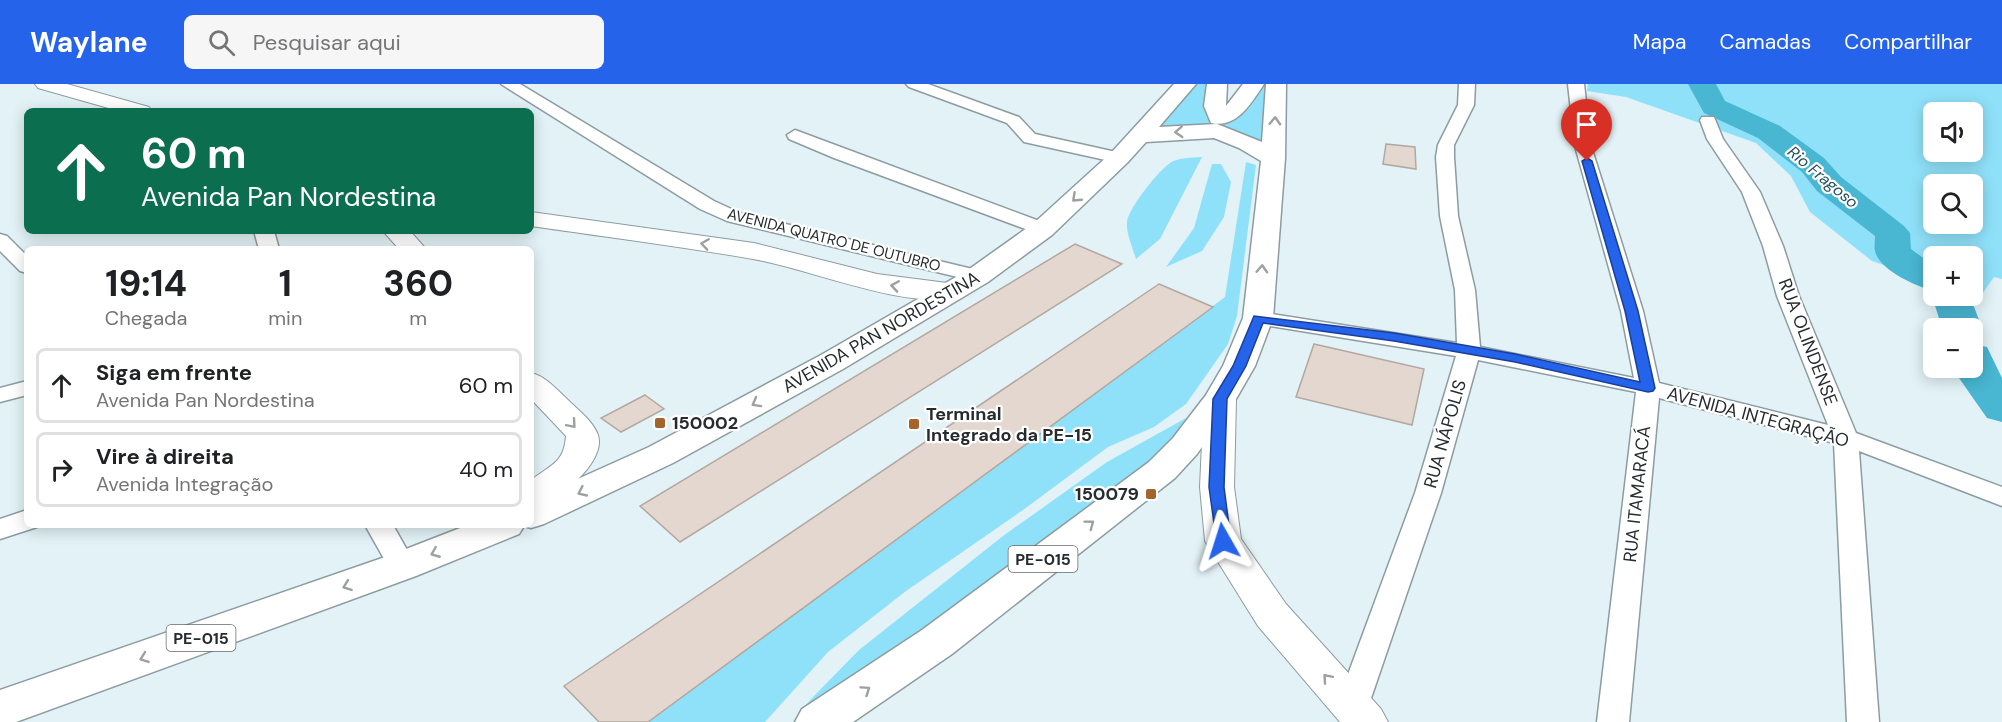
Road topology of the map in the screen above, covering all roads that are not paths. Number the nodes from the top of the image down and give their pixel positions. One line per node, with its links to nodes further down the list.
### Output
1 (45, 84): 10 (main road)
2 (509, 84): 22 (street, AVENIDA QUATRO DE OUTUBRO)
3 (914, 84): 14 (street)
4 (1186, 84): 13 (highway, AVENIDA PAN NORDESTINA)
5 (1216, 84): 6 (highway)
6 (1254, 84)
7 (1276, 84): 15 (highway, PE-015, one-way to 7)
8 (1467, 84): 24 (street, RUA NÁPOLIS)
9 (1576, 89): 27 (street, RUA ITAMARACÁ)
10 (131, 108)
11 (1708, 120): 30 (street, RUA OLINDENSE)
12 (795, 135): 17 (street)
13 (1140, 135): 14 (highway, AVENIDA PAN NORDESTINA); 15 (highway, one-way to 13)
14 (1119, 158): 17 (highway, AVENIDA PAN NORDESTINA, one-way to 17)
15 (1273, 158): 23 (highway, PE-015, one-way to 15)
16 (534, 219): 22 (main road, one-way to 16)
17 (1043, 229): 22 (highway, AVENIDA PAN NORDESTINA)
18 (399, 234): 20 (main road)
19 (0, 240): 21 (street)
20 (410, 246)
21 (24, 264)
22 (966, 284): 33 (highway, AVENIDA PAN NORDESTINA, one-way to 33)
23 (1258, 318): 24 (street, AVENIDA INTEGRAÇÃO); 29 (highway, PE-015)
24 (1469, 351): 27 (street, AVENIDA INTEGRAÇÃO); 40 (street, RUA NÁPOLIS)
25 (534, 385): 31 (main road, one-way to 31)
26 (24, 388): 28 (street)
27 (1648, 388): 30 (street, AVENIDA INTEGRAÇÃO); 42 (street, RUA ITAMARACÁ)
28 (0, 395)
29 (1220, 399): 40 (main road, one-way to 29); 41 (highway, PE-015, one-way to 29)
30 (1846, 439): 32 (street, AVENIDA INTEGRAÇÃO); 43 (street, RUA OLINDENSE)
31 (534, 496)
32 (2002, 497)
33 (534, 514)
34 (24, 521): 37 (street)
35 (382, 528): 38 (street)
36 (496, 528): 38 (highway, PE-015, one-way to 38)
37 (0, 529)
38 (402, 566): 39 (highway, PE-015, one-way to 39)
39 (0, 709)
40 (1359, 715)
41 (818, 722)
42 (1613, 722)
43 (1863, 722)

